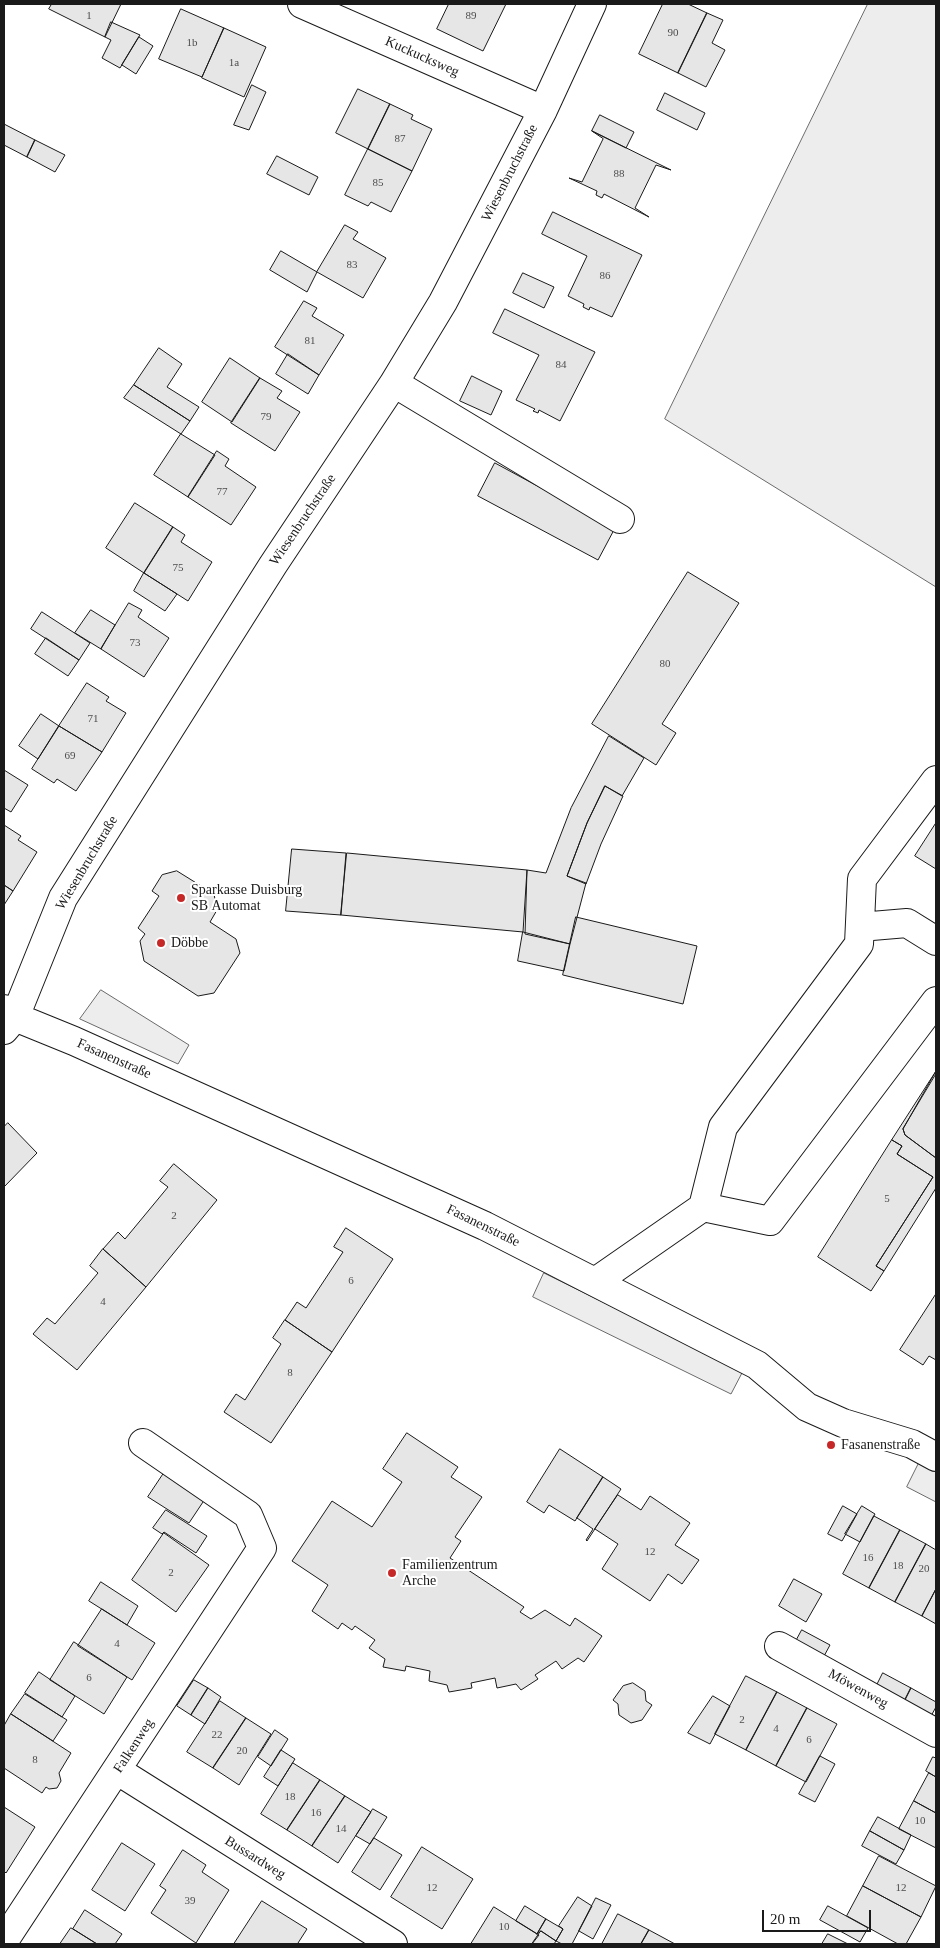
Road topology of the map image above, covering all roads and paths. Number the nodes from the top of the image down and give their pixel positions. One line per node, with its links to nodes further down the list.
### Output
1 (302, 4): 3 (street, Kuckucksweg)
2 (592, 4): 3 (street, Wiesenbruchstraße)
3 (543, 110): 4 (street, Wiesenbruchstraße)
4 (394, 383): 5 (street); 10 (street, Wiesenbruchstraße)
5 (620, 519)
6 (936, 780): 7 (street)
7 (860, 927): 8 (street); 11 (street)
8 (936, 941)
9 (936, 1001): 11 (street)
10 (8, 1019): 12 (street, Fasanenstraße)
11 (702, 1207): 12 (street)
12 (595, 1282): 14 (street, Fasanenstraße)
13 (142, 1443): 17 (street, Falkenweg)
14 (936, 1457)
15 (779, 1646): 16 (street, Möwenweg)
16 (936, 1733)
17 (118, 1771): 18 (street, Falkenweg); 19 (street, Bussardweg)
18 (4, 1941)
19 (393, 1944)

